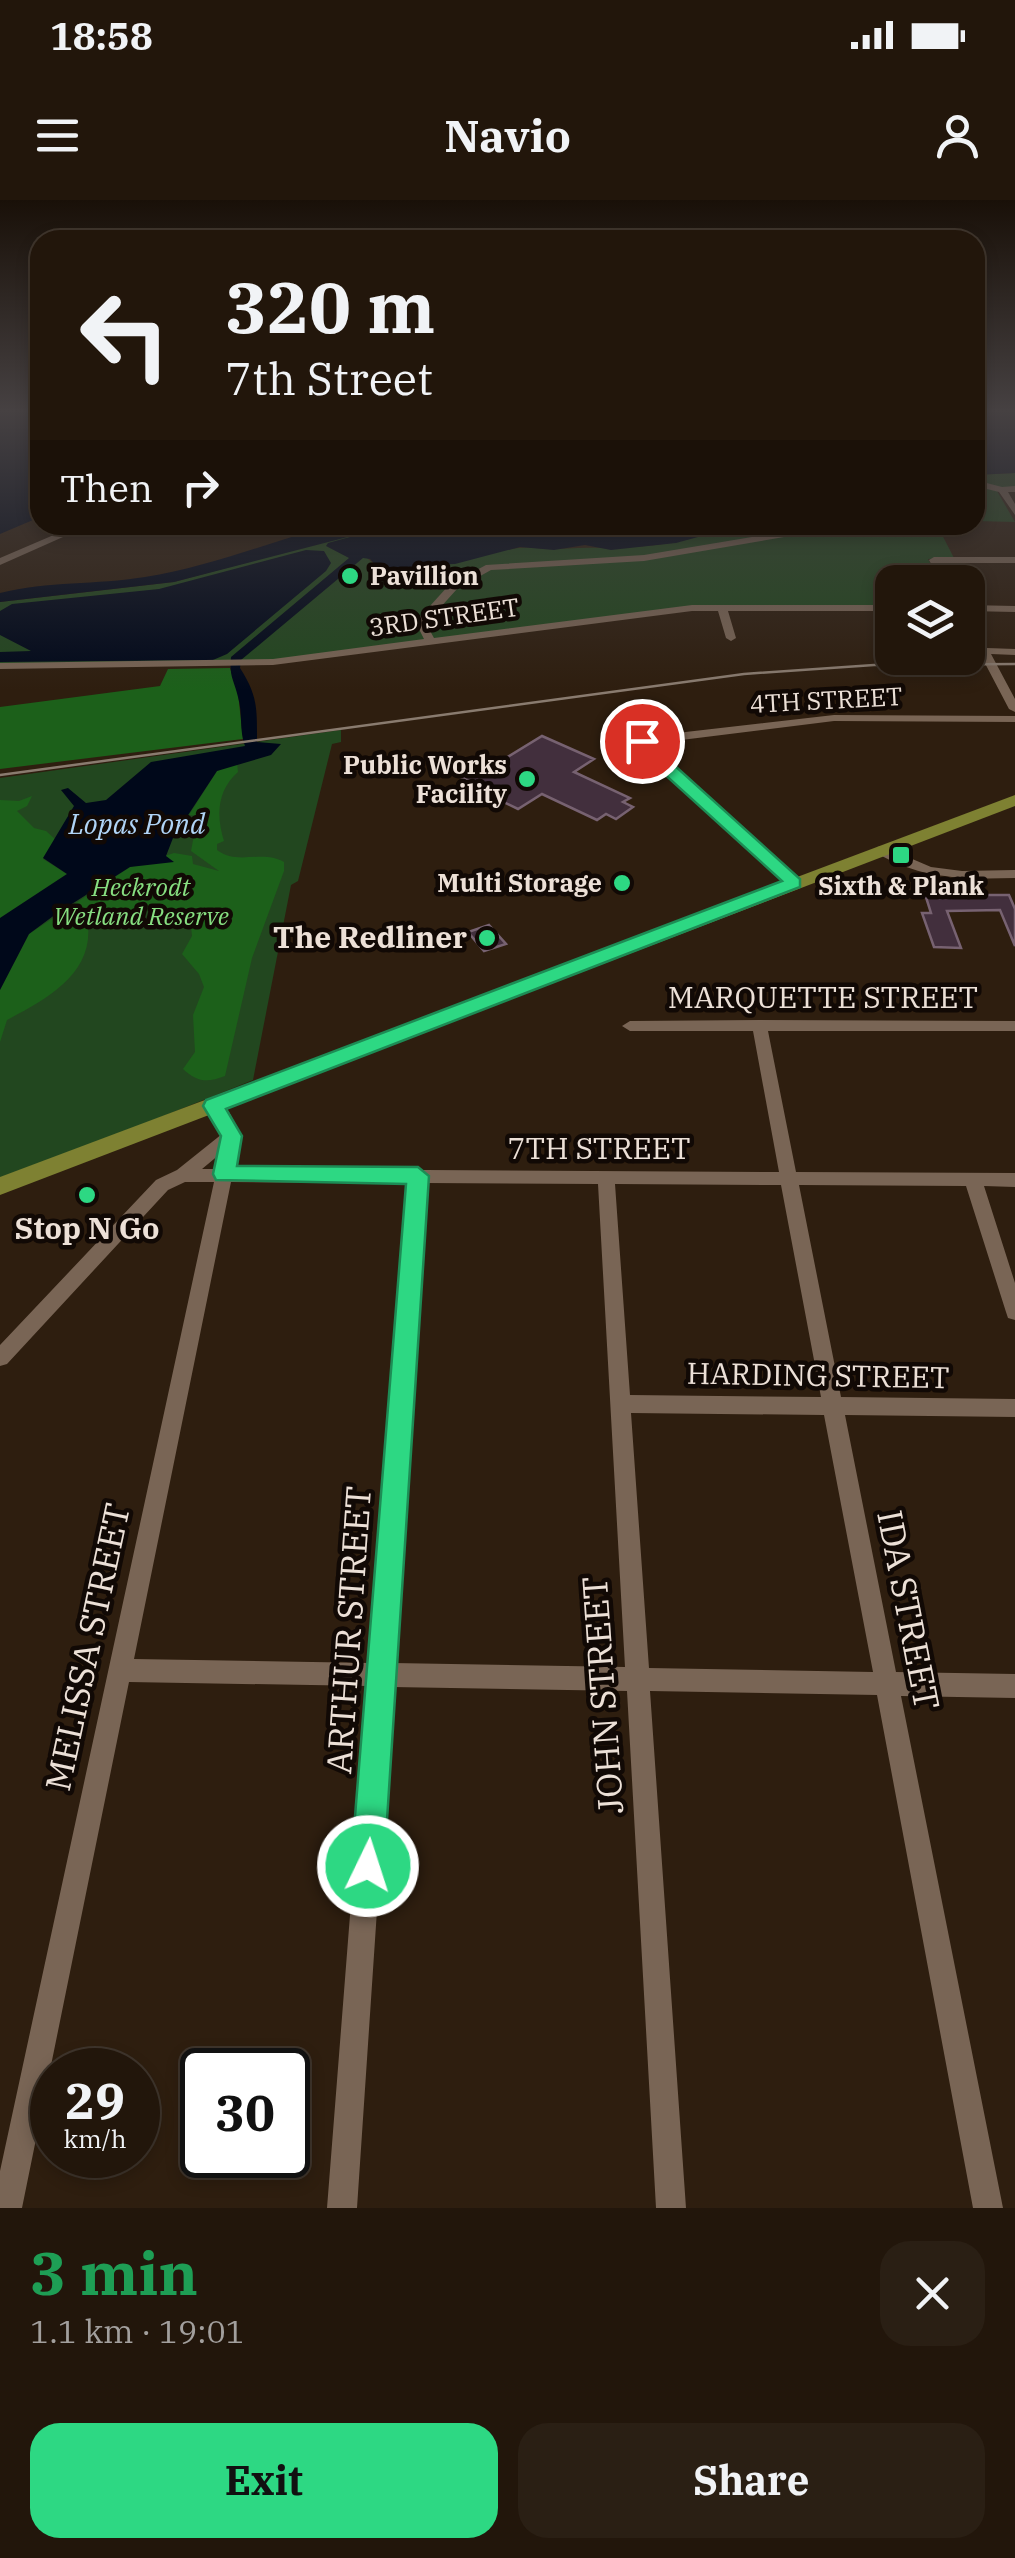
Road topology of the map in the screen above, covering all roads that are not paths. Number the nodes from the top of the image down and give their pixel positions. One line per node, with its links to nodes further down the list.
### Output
1 (62, 535): 4 (street)
2 (778, 535): 11 (street)
3 (1015, 560): 5 (street)
4 (0, 562)
5 (937, 565)
6 (722, 607): 7 (street, 3RD STREET); 10 (street); 11 (street, 3RD STREET)
7 (875, 608)
8 (985, 608): 9 (street)
9 (1015, 609)
10 (731, 638)
11 (431, 642): 15 (street, 3RD STREET)
12 (985, 652): 13 (street)
13 (1015, 652)
14 (985, 654): 16 (street)
15 (0, 666)
16 (1015, 708)
17 (1015, 719): 21 (street, 4TH STREET)
18 (1015, 800): 19 (main road)
19 (882, 850): 20 (street); 21 (main road)
20 (1015, 874)
21 (794, 883): 25 (main road)
22 (759, 1025): 23 (street, MARQUETTE STREET); 24 (street, MARQUETTE STREET); 31 (street, IDA STREET)
23 (630, 1026)
24 (1015, 1026)
25 (214, 1106): 26 (street); 34 (main road)
26 (232, 1136): 27 (street, MELISSA STREET); 28 (street)
27 (224, 1174): 28 (street, 7TH STREET); 29 (street, 7TH STREET); 40 (street, MELISSA STREET)
28 (182, 1175): 36 (street)
29 (418, 1176): 30 (street, 7TH STREET); 41 (street, ARTHUR STREET)
30 (606, 1177): 31 (street, 7TH STREET); 37 (street, JOHN STREET)
31 (789, 1178): 32 (street, 7TH STREET); 38 (street, IDA STREET)
32 (973, 1180): 33 (street, 7TH STREET); 35 (street)
33 (1015, 1180)
34 (0, 1186)
35 (1015, 1312)
36 (0, 1358)
37 (619, 1404): 38 (street, HARDING STREET); 42 (street, JOHN STREET)
38 (834, 1406): 39 (street, HARDING STREET); 43 (street, IDA STREET)
39 (1015, 1408)
40 (119, 1670): 41 (street); 45 (street, MELISSA STREET)
41 (382, 1676): 42 (street); 46 (street, ARTHUR STREET)
42 (638, 1679): 43 (street); 47 (street, JOHN STREET)
43 (886, 1684): 44 (street); 48 (street, IDA STREET)
44 (1015, 1686)
45 (7, 2208)
46 (342, 2208)
47 (671, 2208)
48 (988, 2208)

